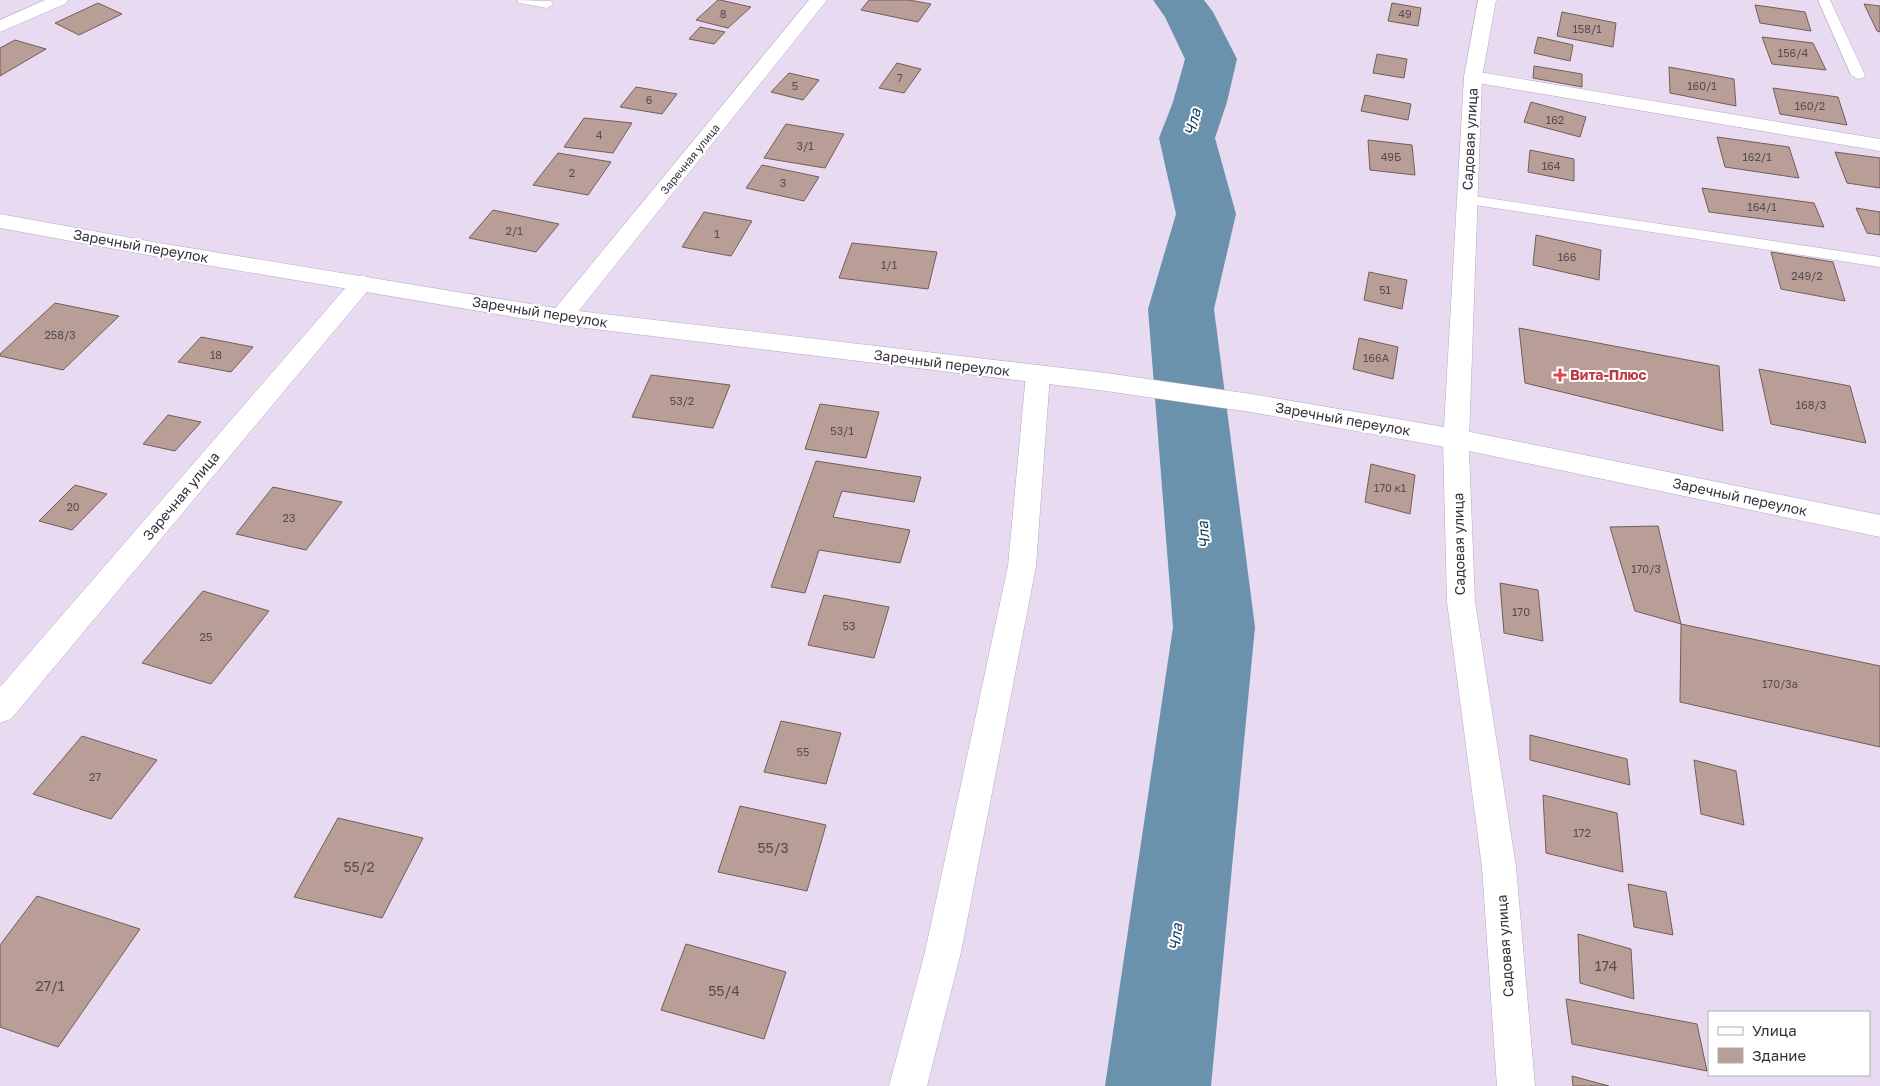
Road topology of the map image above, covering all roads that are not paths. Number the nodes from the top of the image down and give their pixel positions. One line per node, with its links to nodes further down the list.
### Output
1 (59, 0): 7 (street)
2 (523, 0): 6 (lane)
3 (818, 0): 15 (street, Заречная улица)
4 (1487, 0): 9 (street, Садовая улица)
5 (1824, 0): 8 (lane)
6 (548, 4)
7 (0, 27)
8 (1858, 75)
9 (1473, 77): 10 (street); 11 (street, Садовая улица)
10 (1880, 145)
11 (1467, 200): 13 (lane); 17 (street, Садовая улица)
12 (0, 221): 14 (street, Заречный переулок)
13 (1880, 262)
14 (362, 283): 15 (street, Заречный переулок); 19 (street, Заречная улица)
15 (561, 317): 16 (street, Заречный переулок)
16 (1038, 374): 17 (street, Заречный переулок); 20 (street)
17 (1456, 439): 18 (street, Заречный переулок); 21 (street, Садовая улица)
18 (1880, 526)
19 (0, 709)
20 (908, 1086)
21 (1516, 1086)

